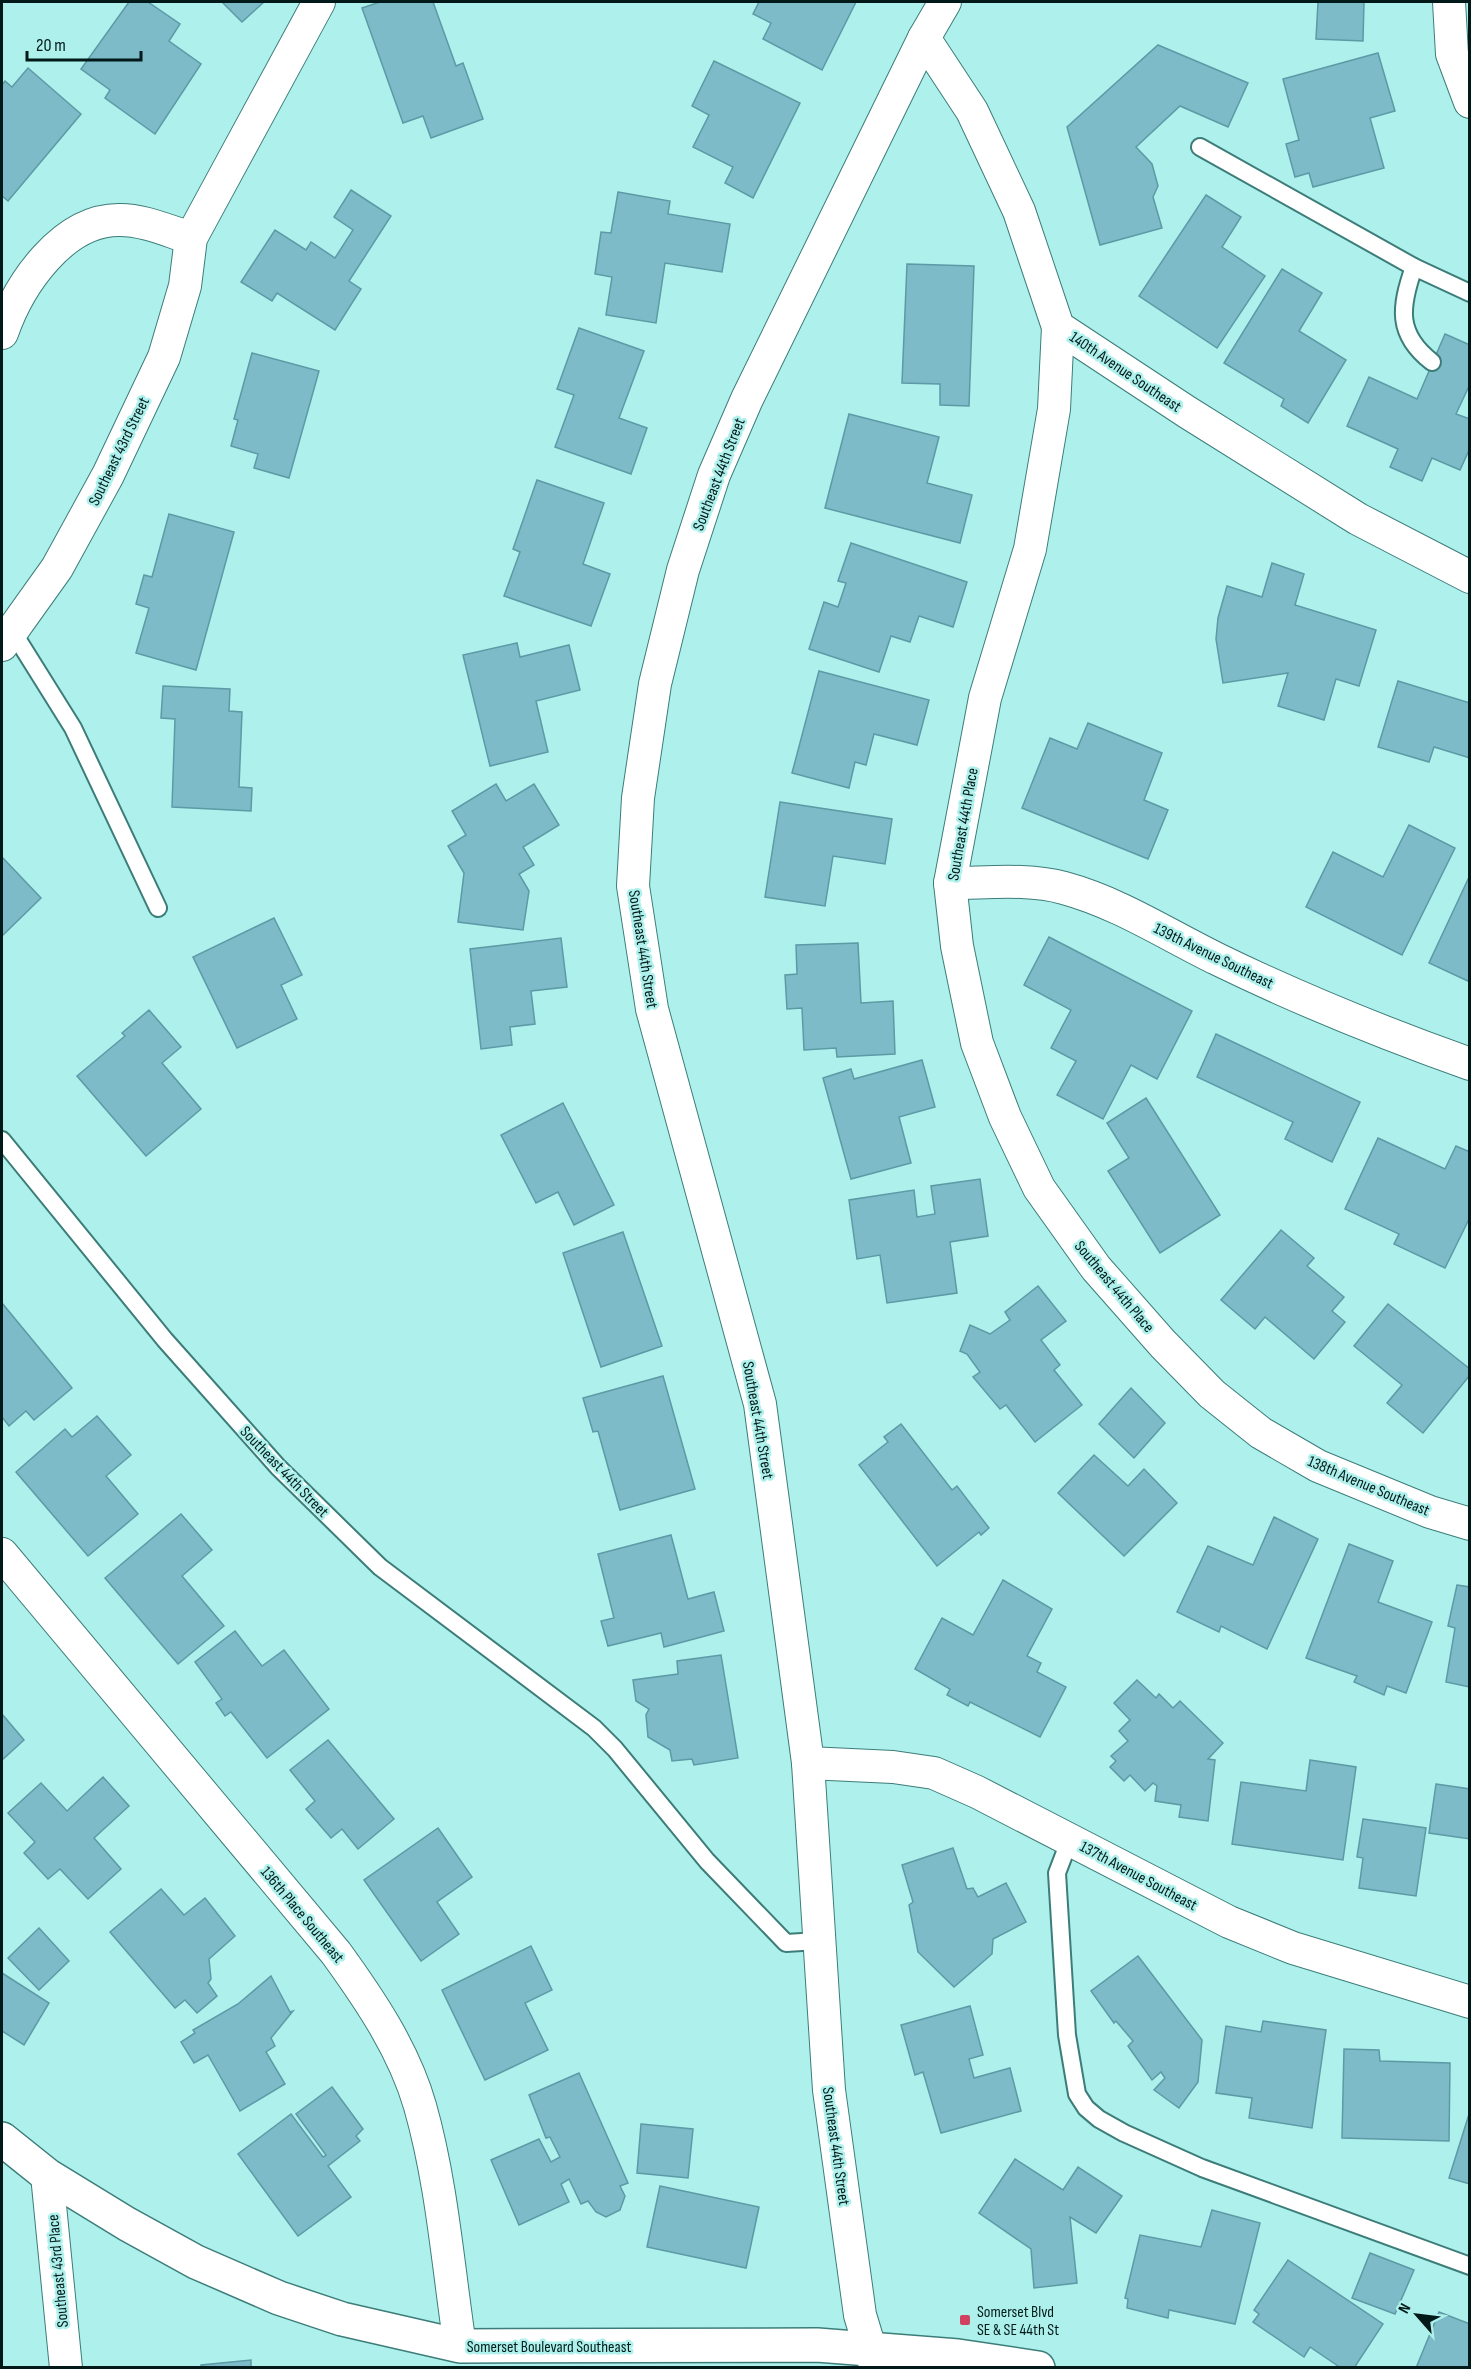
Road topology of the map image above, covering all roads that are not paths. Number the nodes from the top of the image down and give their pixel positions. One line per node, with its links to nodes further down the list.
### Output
1 (319, 2): 7 (street, Southeast 43rd Street)
2 (945, 2): 4 (street, Southeast 44th Street)
3 (1449, 2): 5 (street)
4 (924, 38): 10 (street, 140th Avenue Southeast); 22 (street, Southeast 44th Street)
5 (1470, 102)
6 (1200, 147): 8 (lane)
7 (191, 238): 11 (street); 14 (street, Southeast 43rd Street)
8 (1414, 267): 9 (lane); 12 (lane)
9 (1470, 293)
10 (1058, 327): 13 (street, 140th Avenue Southeast); 15 (street, Southeast 44th Place)
11 (2, 333)
12 (1432, 362)
13 (1470, 577)
14 (7, 638): 16 (lane)
15 (950, 884): 17 (street, 139th Avenue Southeast); 19 (street, Southeast 44th Place)
16 (158, 908)
17 (1470, 1064)
18 (2, 1140): 24 (lane, Southeast 44th Street)
19 (1163, 1344): 20 (street, 138th Avenue Southeast)
20 (1470, 1524)
21 (2, 1554): 29 (street, 136th Place Southeast)
22 (808, 1763): 23 (street, 137th Avenue Southeast); 24 (street, Southeast 44th Street)
23 (1070, 1839): 25 (street, 137th Avenue Southeast); 28 (lane)
24 (818, 1941): 30 (street, Southeast 44th Street)
25 (1470, 2002)
26 (2, 2139): 27 (street, Somerset Boulevard Southeast)
27 (48, 2175): 29 (street, Somerset Boulevard Southeast); 32 (street, Southeast 43rd Place)
28 (1470, 2266)
29 (460, 2346): 30 (street, Somerset Boulevard Southeast)
30 (873, 2358): 31 (street, Somerset Boulevard Southeast)
31 (1020, 2366)
32 (66, 2367)

